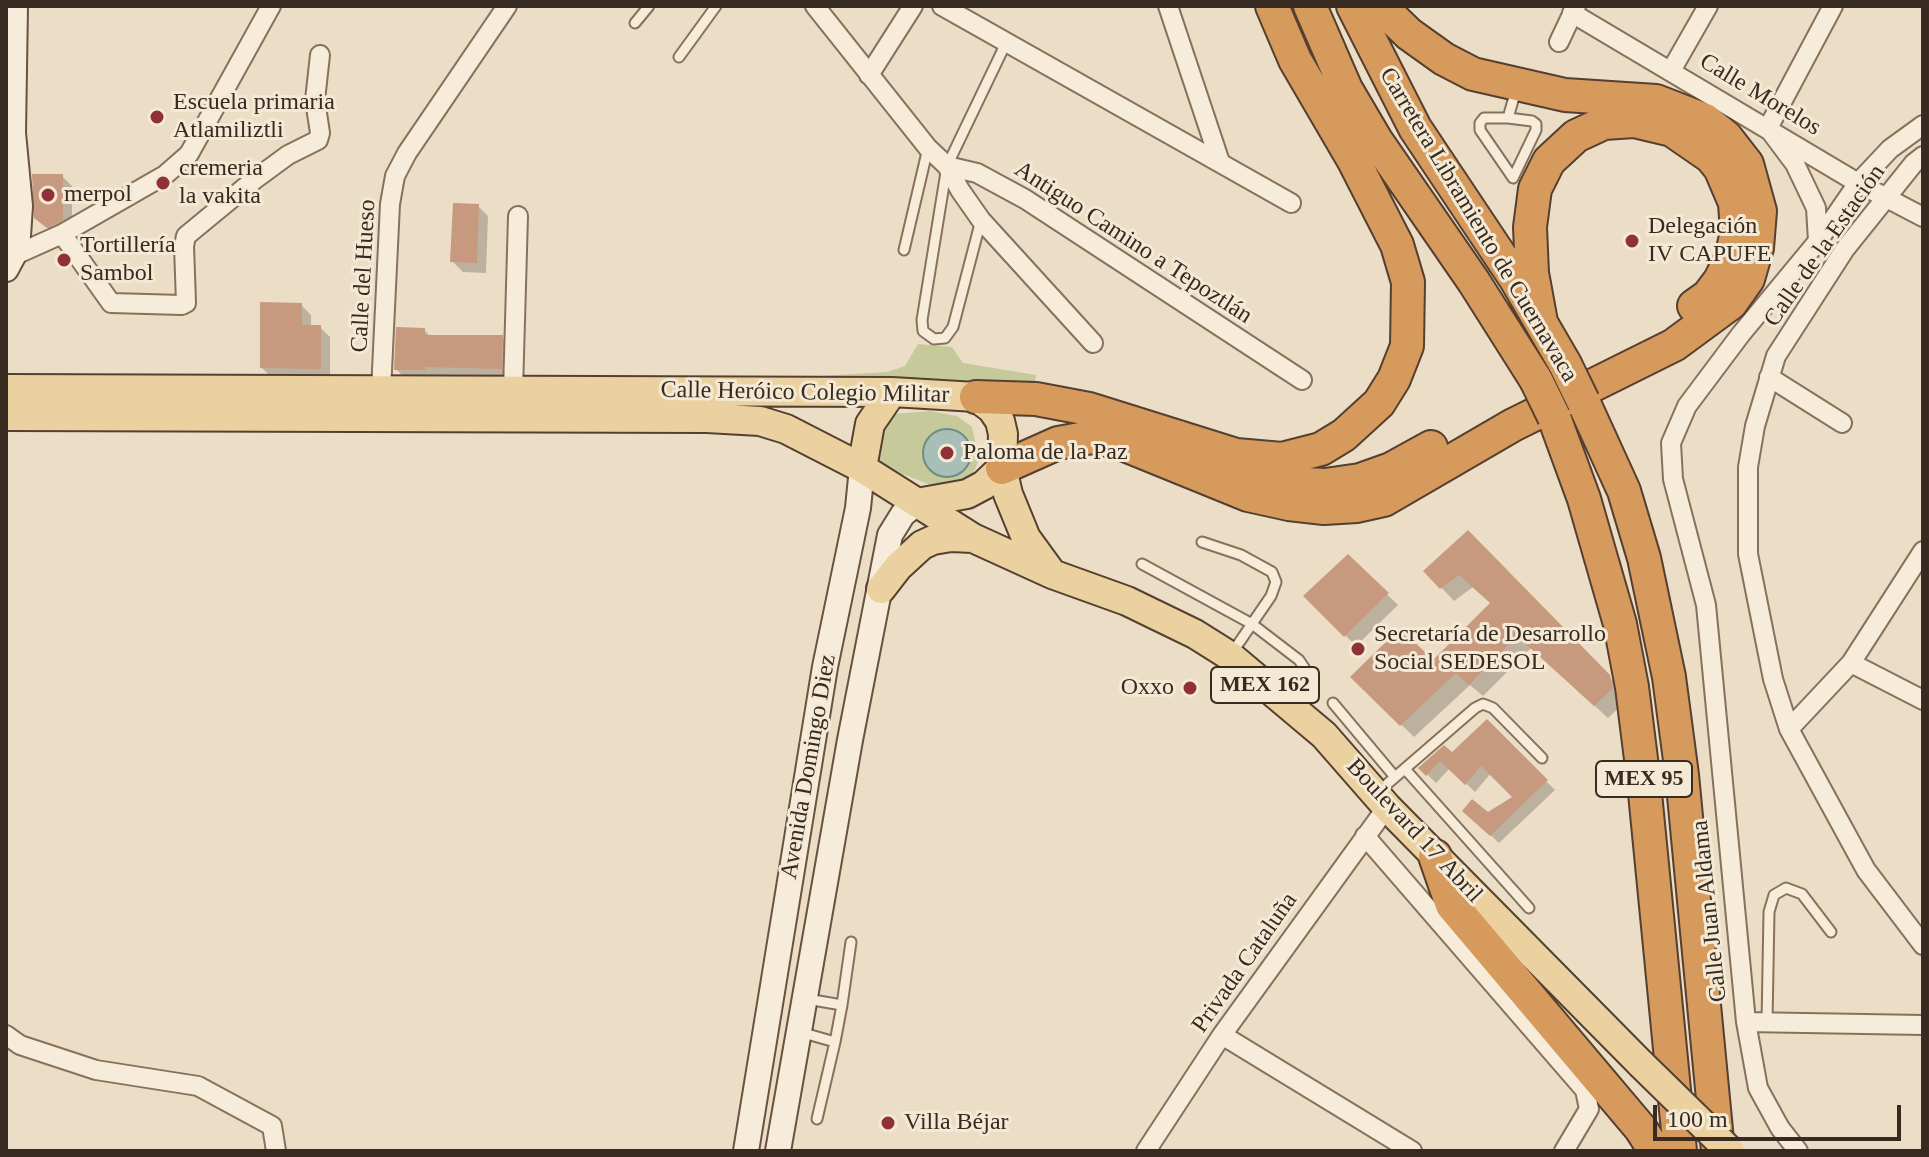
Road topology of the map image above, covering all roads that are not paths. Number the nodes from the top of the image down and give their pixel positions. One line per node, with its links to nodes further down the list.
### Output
1 (15, 6): 28 (main road)
2 (271, 6): 40 (street)
3 (507, 6): 51 (street, Calle del Hueso)
4 (649, 6): 17 (lane)
5 (716, 6): 21 (lane)
6 (815, 6): 23 (street, Antiguo Camino a Tepoztlán)
7 (913, 6): 23 (street)
8 (942, 6): 19 (street)
9 (1168, 6): 31 (street)
10 (1272, 6): 57 (highway)
11 (1310, 6): 102 (highway, Carretera Libramiento de Cuernavaca / MEX 95, bridge)
12 (1353, 6): 46 (highway, Carretera Libramiento de Cuernavaca / MEX 95)
13 (1380, 6): 24 (highway)
14 (1708, 6): 22 (street)
15 (1833, 6): 27 (street)
16 (1574, 9): 18 (street); 22 (street, Calle Morelos)
17 (635, 23)
18 (1559, 42)
19 (1006, 43): 31 (street); 32 (lane)
20 (320, 55): 40 (street)
21 (679, 57)
22 (1672, 69): 27 (street, Calle Morelos)
23 (869, 75): 29 (street, Antiguo Camino a Tepoztlán)
24 (1518, 86): 25 (lane); 59 (highway)
25 (1508, 118): 34 (lane); 34 (lane)
26 (1923, 125): 33 (street, Calle Juan Aldama)
27 (1768, 128): 33 (street, Calle Morelos); 41 (street)
28 (9, 132): 43 (main road)
29 (928, 148): 32 (street, Antiguo Camino a Tepoztlán); 42 (lane)
30 (1923, 156): 35 (street, Calle de la Estación)
31 (1220, 162): 36 (street)
32 (947, 166): 39 (street); 39 (lane); 49 (street, Antiguo Camino a Tepoztlán)
33 (1858, 183): 35 (street, Calle Morelos); 41 (street, Calle Juan Aldama)
34 (1524, 184): 46 (highway); 57 (highway)
35 (1887, 197): 38 (street, Calle Morelos); 45 (street, Calle de la Estación)
36 (1291, 203)
37 (518, 216): 52 (street)
38 (1923, 217)
39 (981, 220): 47 (street)
40 (62, 234): 43 (street)
41 (1818, 241): 44 (street, Calle Juan Aldama)
42 (904, 250)
43 (10, 263)
44 (1783, 282): 45 (street); 87 (street, Calle Juan Aldama)
45 (1808, 304): 48 (street, Calle de la Estación)
46 (1541, 322): 103 (highway, Carretera Libramiento de Cuernavaca / MEX 95, bridge)
47 (1093, 343)
48 (1769, 377): 56 (street); 75 (street, Calle de la Estación)
49 (1302, 380)
50 (6, 389): 51 (main road, Calle Heróico Colegio Militar)
51 (381, 391): 52 (main road, Calle Heróico Colegio Militar)
52 (513, 391): 53 (main road, Calle Heróico Colegio Militar)
53 (892, 392): 54 (main road, Calle Heróico Colegio Militar); 58 (main road, Avenida Domingo Diez)
54 (976, 397): 57 (highway); 59 (main road, Calle Heróico Colegio Militar)
55 (6, 416): 58 (main road, Calle Heróico Colegio Militar)
56 (1842, 423)
57 (1179, 437)
58 (862, 468): 60 (main road, Calle Heróico Colegio Militar); 70 (main road, Avenida Domingo Diez)
59 (1002, 468): 60 (main road); 65 (main road)
60 (917, 503): 61 (main road, Boulevard 17 Abril / MEX 162); 66 (main road, Avenida Domingo Diez)
61 (973, 538): 65 (main road, Boulevard 17 Abril / MEX 162); 66 (main road)
62 (1202, 542): 67 (lane)
63 (1923, 551): 69 (street)
64 (1142, 564): 67 (lane)
65 (1052, 574): 68 (main road, Boulevard 17 Abril / MEX 162)
66 (881, 589): 71 (main road, Avenida Domingo Diez)
67 (1252, 624): 68 (lane); 74 (lane)
68 (1230, 656): 74 (main road, Boulevard 17 Abril / MEX 162)
69 (1851, 663): 72 (street); 75 (street)
70 (825, 667): 71 (main road); 96 (main road, Avenida Domingo Diez)
71 (863, 675): 85 (main road, Avenida Domingo Diez)
72 (1923, 700)
73 (1333, 703): 78 (lane)
74 (1287, 704): 78 (main road, Boulevard 17 Abril / MEX 162)
75 (1789, 729): 84 (street, Calle de la Estación)
76 (1542, 758): 77 (lane)
77 (1405, 769): 78 (lane); 81 (lane)
78 (1386, 792): 79 (street, Privada Cataluña); 80 (main road, Boulevard 17 Abril / MEX 162)
79 (1365, 836): 92 (street, Privada Cataluña); 100 (street)
80 (1435, 856): 101 (highway); 104 (main road, Boulevard 17 Abril / MEX 162, bridge)
81 (1529, 908)
82 (1831, 932): 88 (lane)
83 (851, 942): 86 (lane)
84 (1923, 945)
85 (804, 999): 86 (lane); 90 (main road, Avenida Domingo Diez)
86 (842, 1005): 93 (lane)
87 (1746, 1022): 88 (street); 105 (street, Calle Juan Aldama)
88 (1767, 1023): 89 (street)
89 (1923, 1025)
90 (799, 1032): 93 (lane); 97 (main road, Avenida Domingo Diez)
91 (6, 1035): 95 (street)
92 (1222, 1035): 98 (street, Privada Cataluña); 99 (street)
93 (835, 1042): 94 (lane)
94 (817, 1119)
95 (276, 1151)
96 (746, 1151)
97 (778, 1151)
98 (1146, 1151)
99 (1412, 1151)
100 (1564, 1151)
101 (1655, 1151)
102 (1680, 1151)
103 (1718, 1151)
104 (1730, 1151)
105 (1798, 1151)

